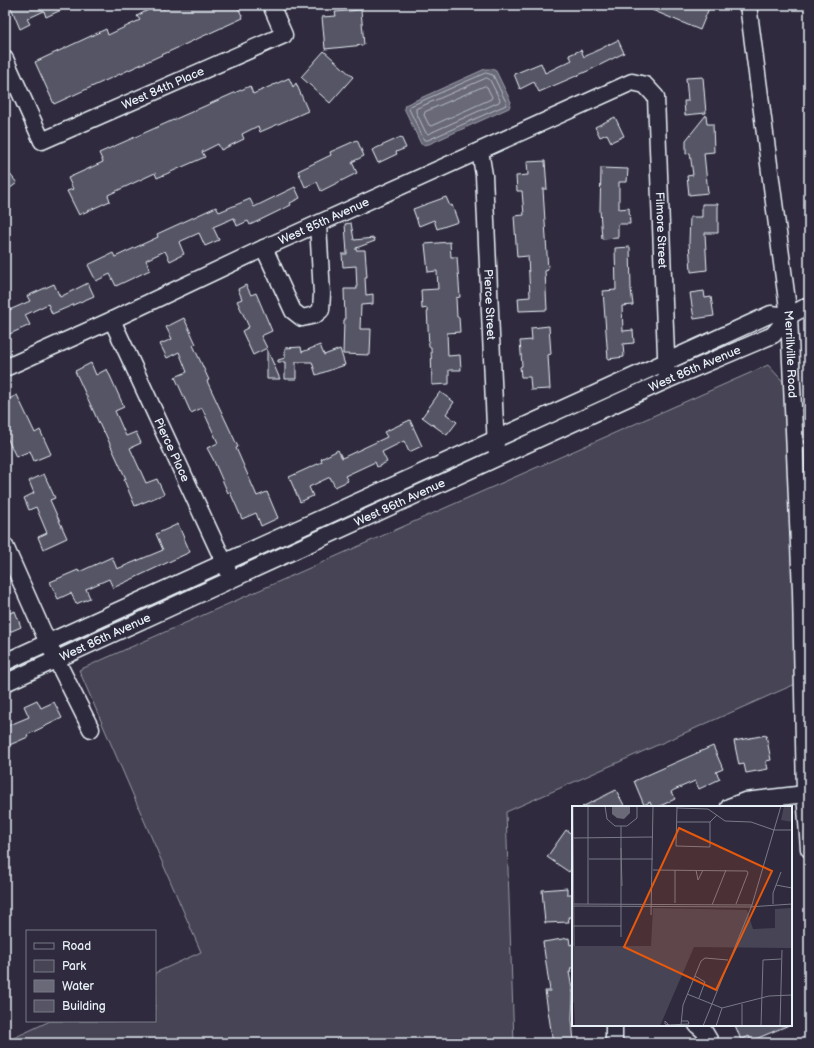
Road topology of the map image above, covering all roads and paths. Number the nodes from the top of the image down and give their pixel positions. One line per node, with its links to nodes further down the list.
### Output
1 (271, 5): 3 (street, West 84th Place)
2 (748, 5): 9 (street, Merrillville Road)
3 (5, 60)
4 (645, 85): 5 (street, West 85th Avenue); 11 (street, Filmore Street)
5 (480, 151): 6 (street, West 85th Avenue); 14 (street, Pierce Street)
6 (318, 224): 7 (street, West 85th Avenue); 7 (street)
7 (264, 248): 10 (street, West 85th Avenue)
8 (809, 305): 9 (street, West 86th Avenue)
9 (789, 316): 11 (street, West 86th Avenue); 13 (street, West 86th Avenue); 24 (street, Merrillville Road)
10 (112, 320): 12 (street, West 85th Avenue); 17 (street, Pierce Place)
11 (667, 361): 13 (street, Filmore Street); 14 (street, West 86th Avenue)
12 (5, 368)
13 (667, 380): 15 (street, West 86th Avenue)
14 (496, 438): 15 (street, Pierce Street); 17 (street, West 86th Avenue)
15 (496, 458): 18 (street, West 86th Avenue)
16 (5, 546): 19 (street)
17 (224, 562): 18 (street, Pierce Place); 19 (street, West 86th Avenue)
18 (232, 579): 20 (street, West 86th Avenue)
19 (48, 643): 20 (street); 21 (street, West 86th Avenue)
20 (56, 660): 22 (street, West 86th Avenue); 23 (street)
21 (5, 662)
22 (5, 683)
23 (91, 729)
24 (805, 794): 25 (street); 26 (street, Merrillville Road)
25 (732, 806)
26 (809, 849)
27 (614, 1026): 29 (street)
28 (698, 1026): 30 (street)
29 (614, 1043)
30 (711, 1043)

